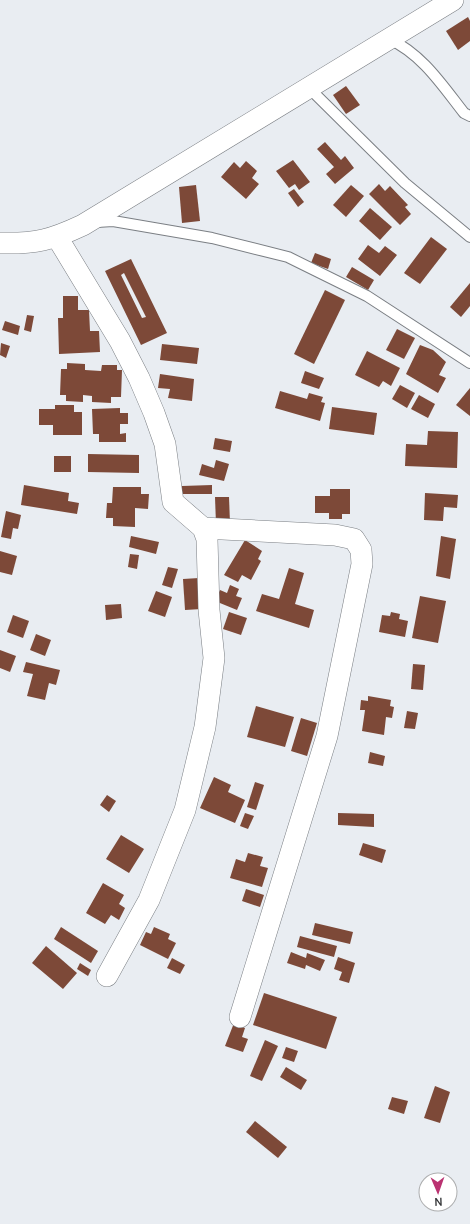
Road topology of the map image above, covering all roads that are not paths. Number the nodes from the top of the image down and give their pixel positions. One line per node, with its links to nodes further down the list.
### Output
1 (453, 0): 2 (street)
2 (389, 39): 3 (street); 4 (lane)
3 (308, 87): 5 (street); 7 (lane)
4 (470, 116)
5 (83, 225): 6 (street); 9 (lane)
6 (57, 237): 8 (street); 10 (street)
7 (470, 237)
8 (0, 243)
9 (470, 363)
10 (203, 528): 11 (street); 12 (street)
11 (107, 976)
12 (240, 1017)

